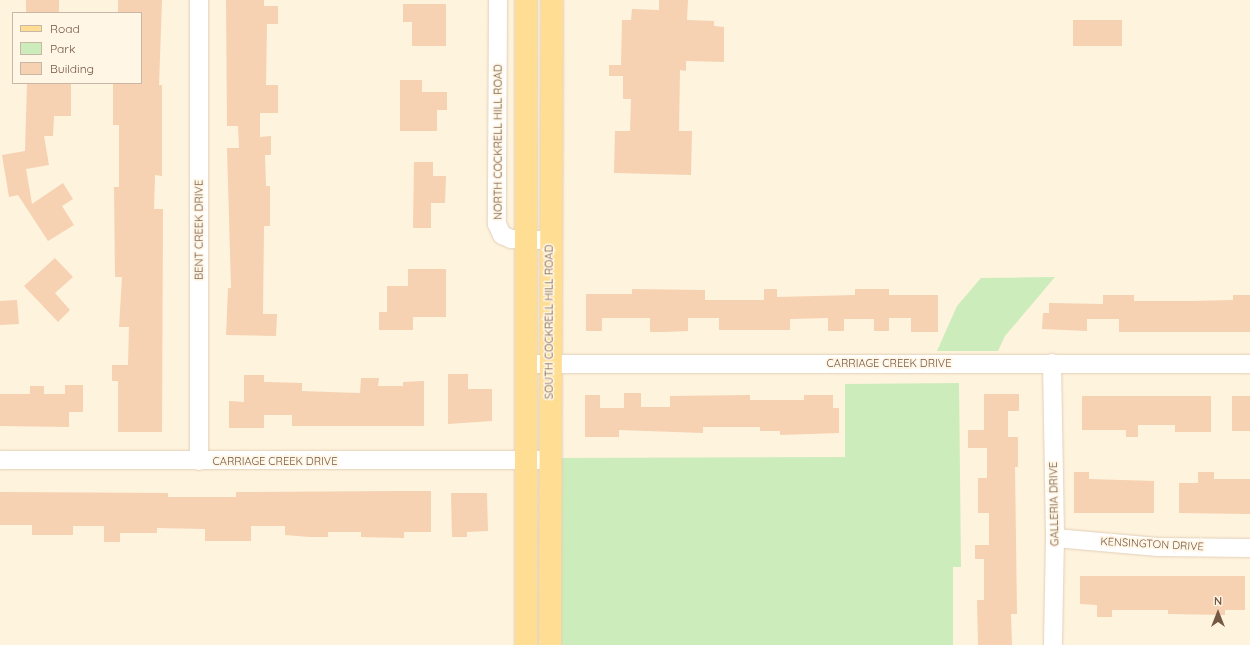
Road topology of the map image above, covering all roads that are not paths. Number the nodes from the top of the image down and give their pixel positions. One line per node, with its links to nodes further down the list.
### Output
1 (199, 0): 14 (street, BENT CREEK DRIVE)
2 (498, 0): 5 (street, NORTH COCKRELL HILL ROAD)
3 (526, 0): 5 (main road, SOUTH COCKRELL HILL ROAD)
4 (552, 0): 6 (main road, SOUTH COCKRELL HILL ROAD)
5 (527, 240): 6 (street, NORTH COCKRELL HILL ROAD); 8 (main road, SOUTH COCKRELL HILL ROAD)
6 (549, 240): 9 (main road, SOUTH COCKRELL HILL ROAD)
7 (1052, 363): 9 (street, CARRIAGE CREEK DRIVE); 10 (street, CARRIAGE CREEK DRIVE); 15 (street, GALLERIA DRIVE)
8 (527, 364): 9 (street, CARRIAGE CREEK DRIVE); 12 (main road, SOUTH COCKRELL HILL ROAD)
9 (550, 364): 13 (main road, SOUTH COCKRELL HILL ROAD)
10 (1250, 364)
11 (0, 460): 14 (street, CARRIAGE CREEK DRIVE)
12 (528, 460): 13 (street, CARRIAGE CREEK DRIVE); 14 (street, CARRIAGE CREEK DRIVE); 17 (main road, SOUTH COCKRELL HILL ROAD)
13 (550, 460): 18 (main road, SOUTH COCKRELL HILL ROAD)
14 (199, 461)
15 (1055, 538): 16 (street, KENSINGTON DRIVE); 19 (street, GALLERIA DRIVE)
16 (1250, 548)
17 (526, 645)
18 (550, 645)
19 (1053, 645)

